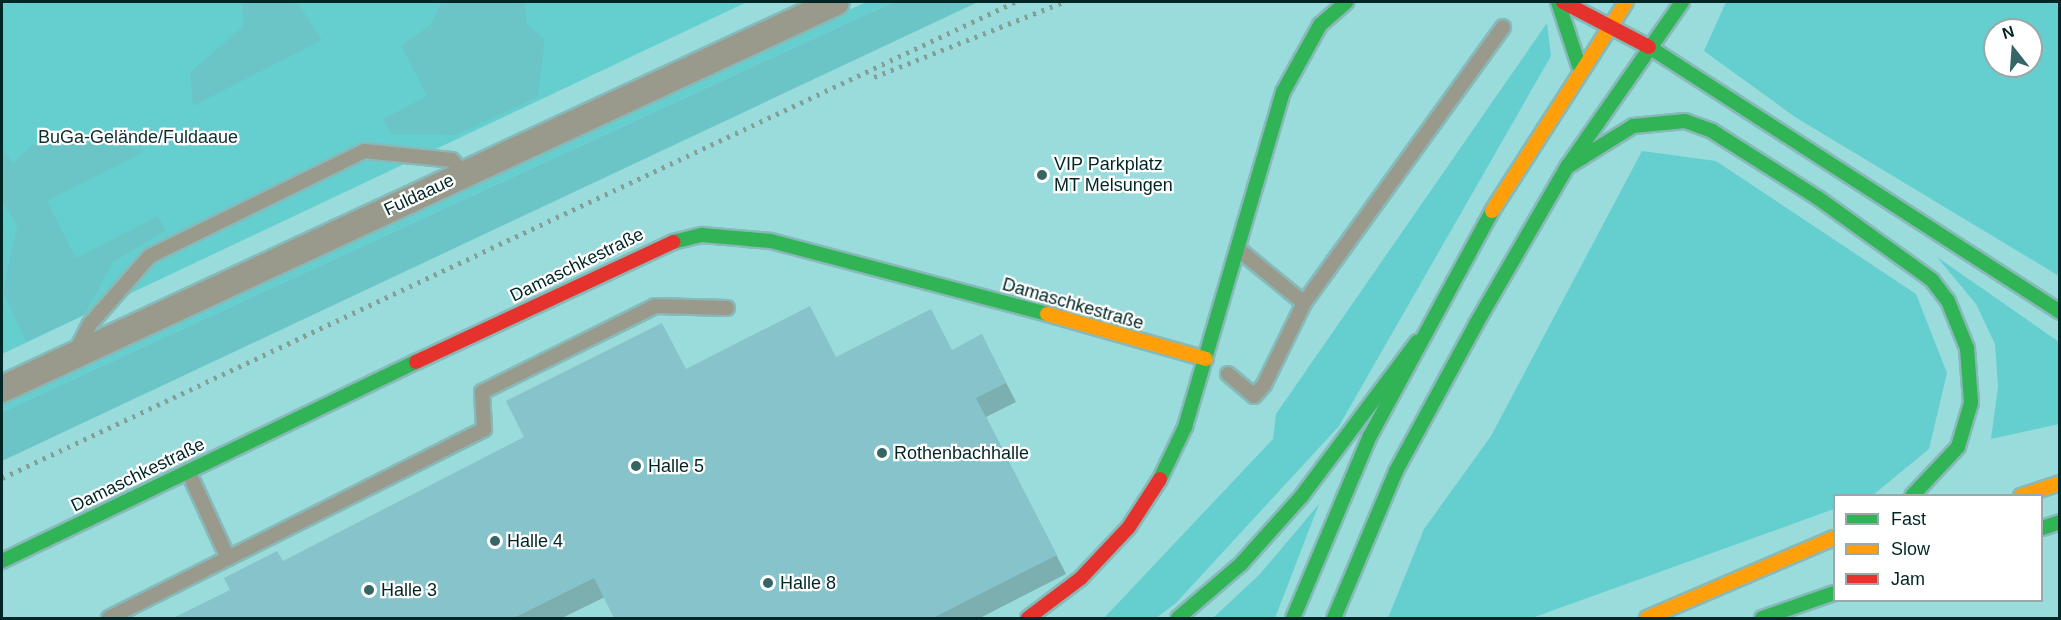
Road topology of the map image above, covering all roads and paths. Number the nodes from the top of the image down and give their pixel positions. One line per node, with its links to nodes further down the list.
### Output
1 (836, 2): 8 (street, Fuldaaue)
2 (1346, 2): 15 (main road)
3 (1558, 2): 12 (main road)
4 (1563, 2): 9 (main road)
5 (1600, 2): 9 (main road)
6 (1626, 2): 9 (main road)
7 (1682, 2): 11 (main road)
8 (809, 8): 14 (street, Fuldaaue)
9 (1613, 21): 11 (main road); 12 (main road)
10 (1503, 27): 16 (lane)
11 (1649, 47): 13 (main road); 18 (main road)
12 (1579, 66): 19 (main road)
13 (1567, 167): 26 (main road); 40 (main road)
14 (464, 174): 20 (street, Fuldaaue); 20 (lane)
15 (1236, 248): 16 (lane); 21 (main road)
16 (1304, 303): 22 (lane)
17 (727, 308): 31 (lane)
18 (2060, 312)
19 (1417, 342): 38 (main road); 39 (main road)
20 (73, 357): 23 (street, Fuldaaue)
21 (1206, 359): 24 (main road, Damaschkestraße); 37 (main road)
22 (1227, 374)
23 (2, 389)
24 (188, 471): 31 (lane); 33 (main road, Damaschkestraße)
25 (2060, 483): 27 (main road)
26 (1913, 494)
27 (2024, 494)
28 (2060, 522): 29 (main road)
29 (2043, 528)
30 (1833, 538): 35 (main road)
31 (228, 558): 36 (lane)
32 (1824, 560): 35 (main road)
33 (2, 561)
34 (1833, 593): 42 (main road)
35 (1663, 612): 41 (main road)
36 (109, 618)
37 (1028, 618)
38 (1178, 618)
39 (1293, 618)
40 (1334, 618)
41 (1647, 618)
42 (1762, 618)

